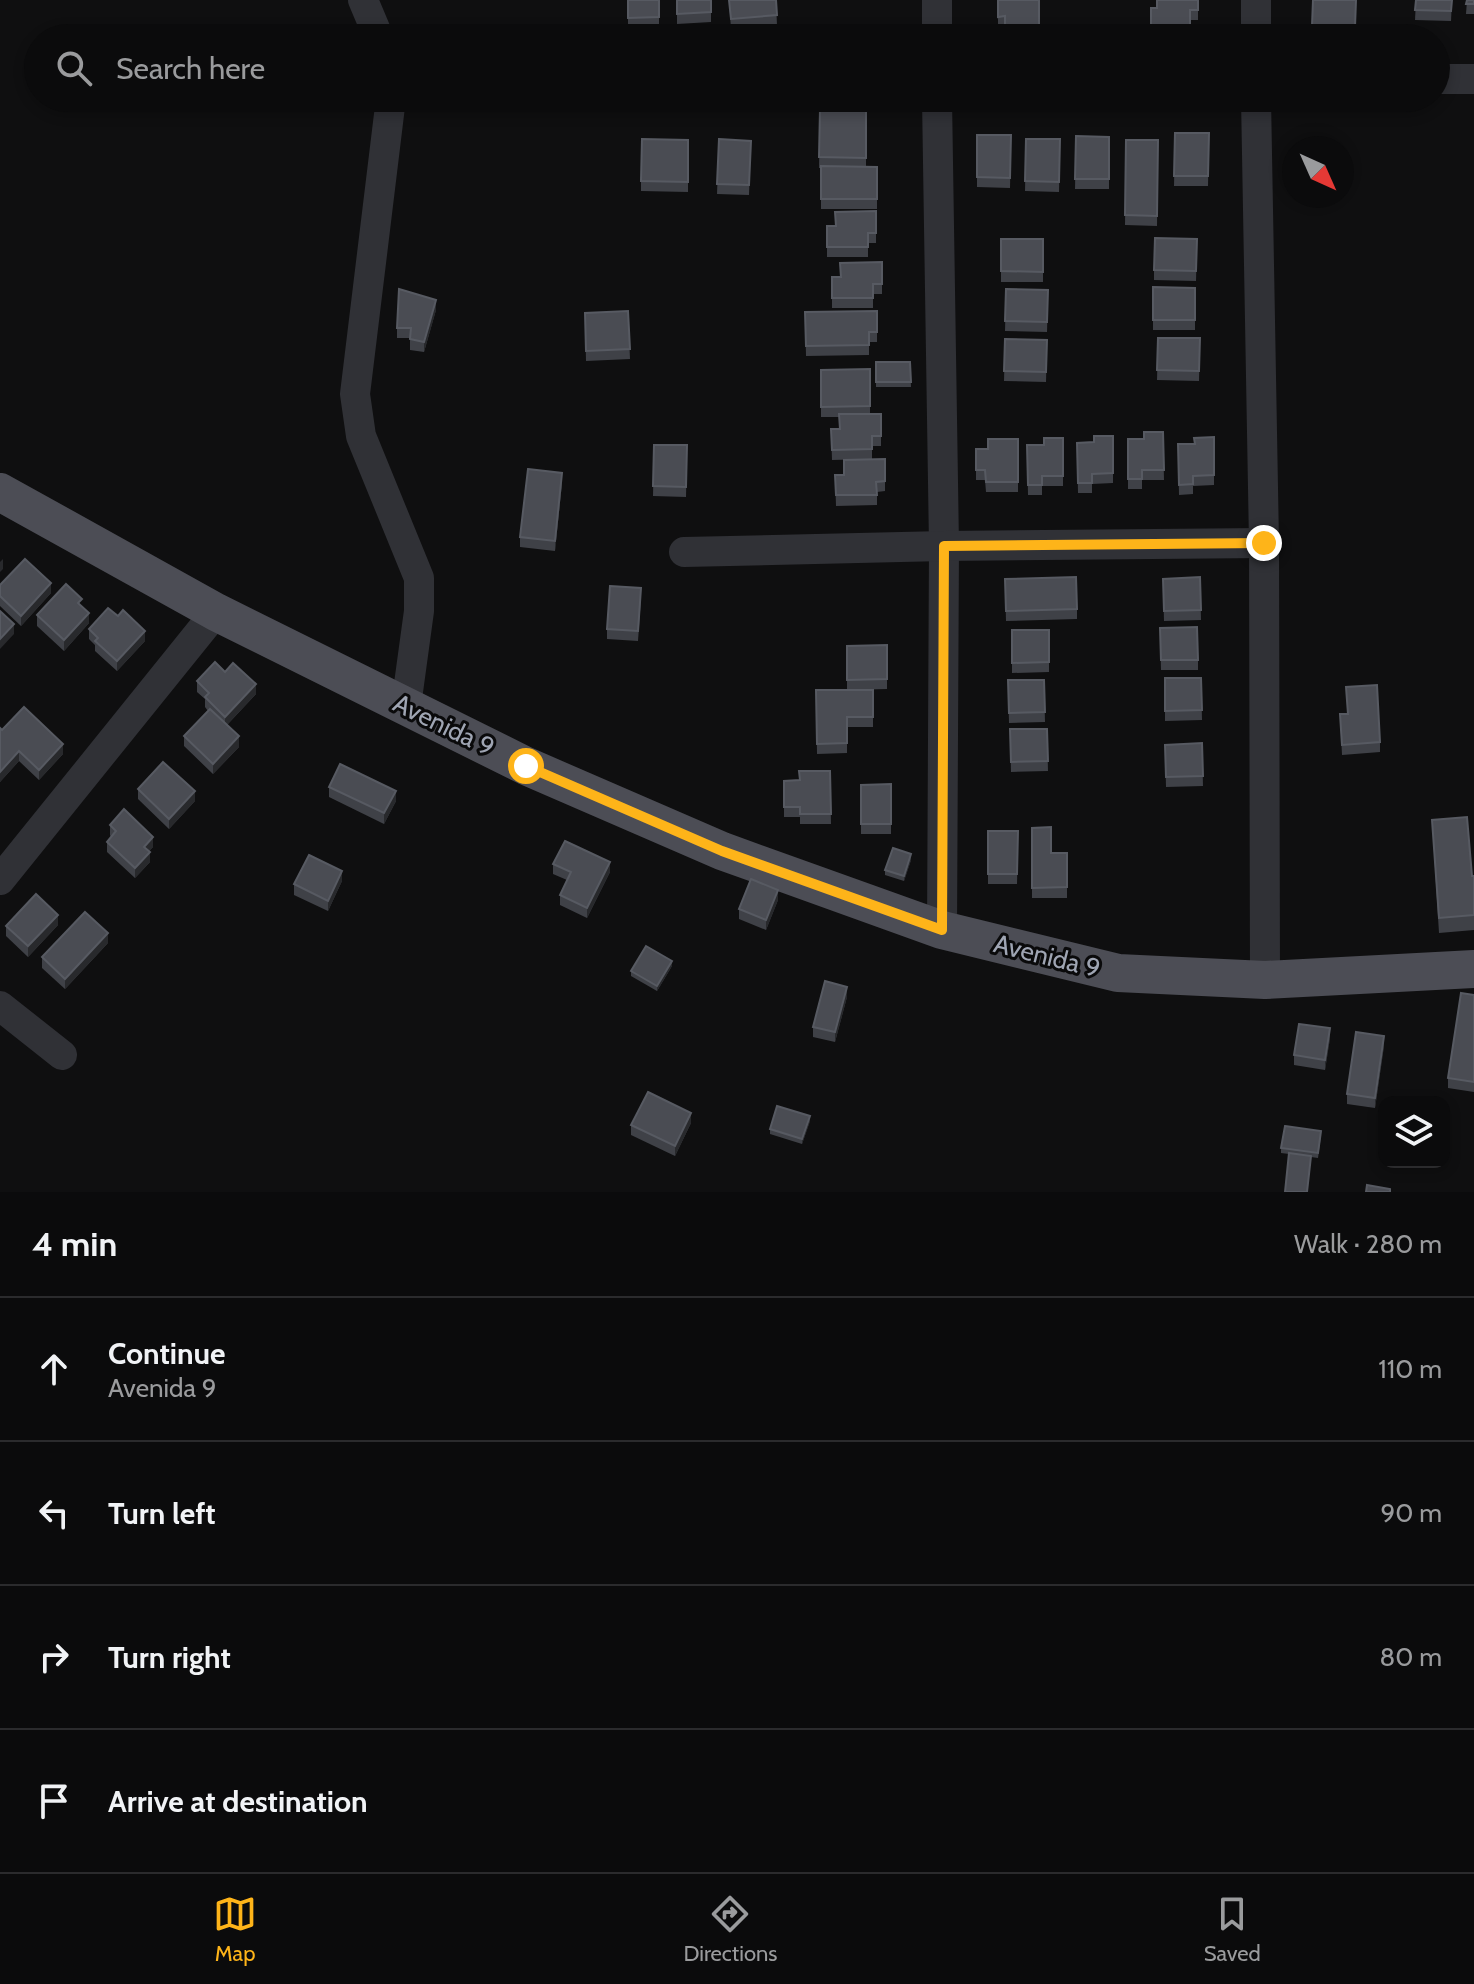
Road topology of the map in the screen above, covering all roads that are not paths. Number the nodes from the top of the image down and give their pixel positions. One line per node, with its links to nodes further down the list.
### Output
1 (363, 0): 4 (street)
2 (937, 0): 5 (street)
3 (1256, 0): 6 (street)
4 (373, 24)
5 (937, 24)
6 (1256, 24)
7 (1450, 79): 8 (street)
8 (1474, 79)
9 (389, 112): 17 (street)
10 (937, 112): 14 (street)
11 (1256, 112): 13 (street)
12 (0, 492): 16 (main road, Avenida 9)
13 (1264, 543): 14 (street); 21 (street)
14 (944, 546): 15 (street); 19 (street)
15 (684, 552)
16 (216, 612): 17 (main road, Avenida 9); 18 (street)
17 (406, 706): 19 (main road, Avenida 9)
18 (0, 880)
19 (942, 930): 21 (main road, Avenida 9)
20 (1474, 969): 21 (main road, Avenida 9)
21 (1265, 980)
22 (0, 1006): 23 (street)
23 (62, 1055)

